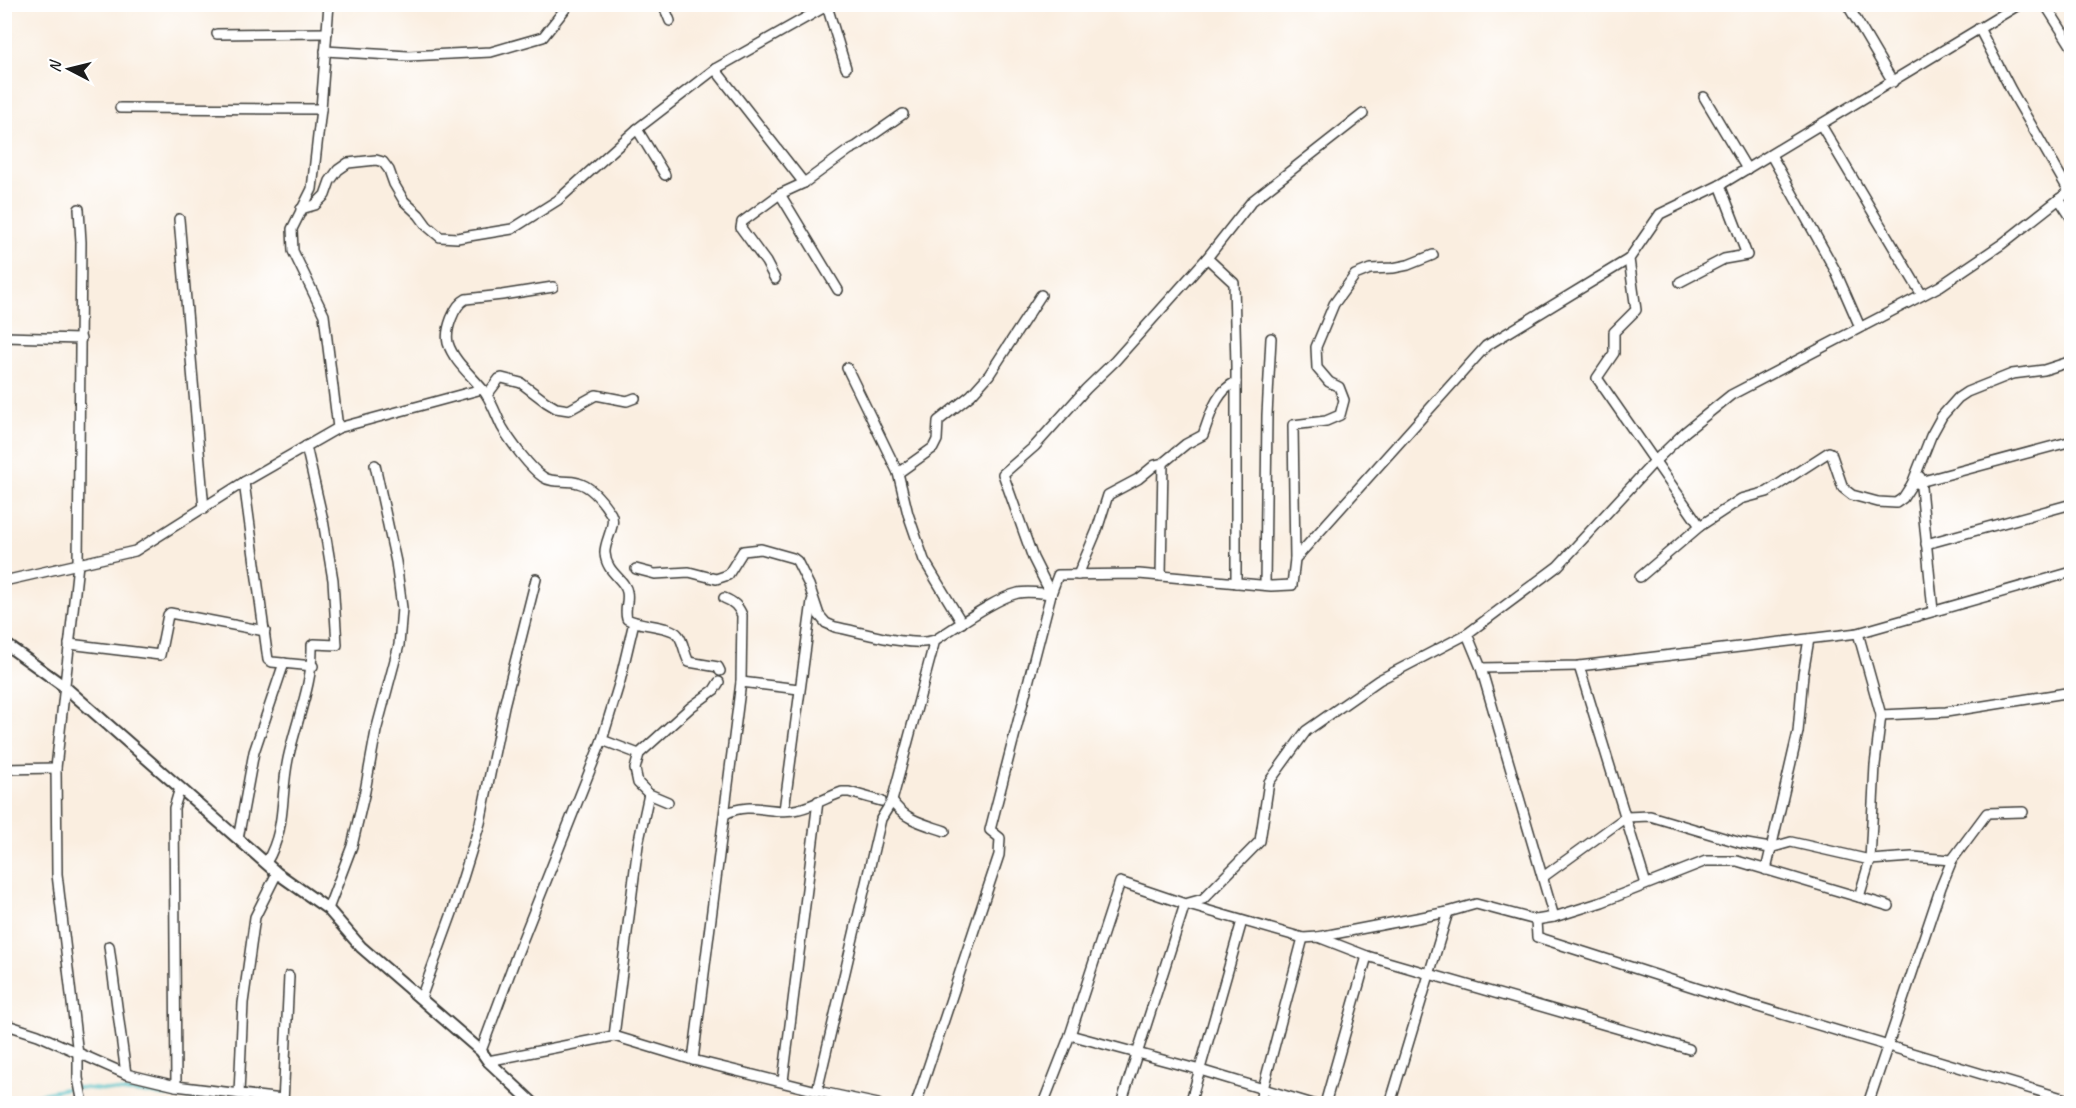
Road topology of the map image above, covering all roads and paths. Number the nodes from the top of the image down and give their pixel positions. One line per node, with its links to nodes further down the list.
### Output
1 (329, 4): 10 (street)
2 (569, 4): 13 (street)
3 (663, 4): 8 (street)
4 (1846, 4): 16 (street)
5 (2020, 4): 9 (street)
6 (2045, 4): 12 (street)
7 (829, 5): 14 (street); 15 (street)
8 (670, 21)
9 (1979, 28): 16 (street); 29 (street)
10 (327, 33): 11 (street); 13 (street)
11 (217, 34)
12 (2072, 47)
13 (325, 51): 19 (street)
14 (846, 68)
15 (716, 69): 23 (street); 27 (street)
16 (1893, 82): 22 (street)
17 (1704, 98): 25 (street)
18 (120, 108): 19 (street)
19 (321, 109): 33 (street)
20 (903, 114): 27 (street)
21 (1364, 114): 37 (street)
22 (1821, 125): 24 (street); 44 (street)
23 (637, 129): 26 (street); 33 (street)
24 (1771, 155): 25 (street); 45 (street)
25 (1746, 169): 28 (street)
26 (665, 175)
27 (804, 183): 30 (street)
28 (1720, 185): 38 (street); 40 (street)
29 (2070, 190): 31 (street)
30 (780, 194): 39 (street); 42 (street)
31 (2059, 199): 35 (street); 44 (street)
32 (79, 209): 48 (street)
33 (302, 209): 54 (street)
34 (178, 219): 64 (street)
35 (2072, 219)
36 (1433, 255): 67 (street)
37 (1207, 258): 51 (street); 78 (street)
38 (1629, 259): 57 (street); 67 (street)
39 (775, 279)
40 (1680, 282)
41 (553, 286): 52 (street)
42 (838, 290)
43 (1041, 295): 60 (street)
44 (1922, 295): 45 (street)
45 (1860, 327): 57 (street)
46 (4, 338): 48 (street)
47 (1271, 338): 77 (street)
48 (81, 339): 68 (street)
49 (2072, 361): 62 (street)
50 (847, 368): 60 (street)
51 (1236, 382): 58 (street); 76 (street)
52 (484, 392): 53 (street); 54 (street); 82 (street)
53 (635, 398)
54 (338, 428): 56 (street)
55 (2072, 441): 62 (street)
56 (306, 446): 61 (street); 92 (street)
57 (1654, 462): 65 (street); 86 (street)
58 (1163, 463): 71 (street); 72 (street)
59 (375, 465): 129 (street)
60 (898, 473): 83 (street)
61 (244, 482): 64 (street); 84 (street)
62 (1916, 483): 65 (street); 66 (street)
63 (2072, 504): 66 (street)
64 (204, 509): 68 (street)
65 (1700, 526): 73 (street)
66 (1926, 544): 81 (street)
67 (1295, 559): 77 (street)
68 (78, 564): 75 (street); 90 (street)
69 (636, 570): 80 (street)
70 (2072, 572): 81 (street)
71 (1078, 575): 72 (street); 78 (street)
72 (1161, 576): 76 (street)
73 (1641, 577)
74 (536, 579): 140 (street)
75 (4, 581)
76 (1236, 583): 77 (street)
77 (1265, 585)
78 (1051, 594): 83 (street); 163 (street)
79 (724, 598): 97 (street)
80 (813, 598): 88 (street); 99 (street)
81 (1933, 611): 85 (street)
82 (634, 622): 95 (street); 102 (street)
83 (962, 623): 88 (street)
84 (265, 631): 90 (street); 91 (street)
85 (1858, 633): 87 (street); 101 (street)
86 (1467, 634): 94 (street); 127 (street)
87 (1809, 639): 93 (street); 118 (street)
88 (935, 640): 110 (street)
89 (4, 643): 98 (street)
90 (69, 644): 98 (street)
91 (284, 663): 92 (street); 117 (street)
92 (313, 666): 121 (street)
93 (1579, 666): 94 (street); 115 (street)
94 (1481, 668): 124 (street)
95 (720, 671)
96 (719, 682): 103 (street)
97 (741, 682): 99 (street); 114 (street)
98 (65, 687): 104 (street); 106 (street)
99 (799, 689): 112 (street)
100 (2072, 692): 101 (street)
101 (1881, 715): 119 (street)
102 (602, 740): 103 (street); 146 (street)
103 (639, 754): 107 (street)
104 (56, 768): 105 (street); 148 (street)
105 (4, 769)
106 (180, 788): 117 (street); 154 (street)
107 (649, 795): 111 (street); 143 (street)
108 (818, 801): 109 (street); 112 (street); 153 (street)
109 (881, 801)
110 (892, 801): 116 (street); 156 (street)
111 (668, 802)
112 (784, 810): 114 (street)
113 (2023, 812): 120 (street)
114 (725, 814): 150 (street)
115 (1626, 817): 118 (street); 124 (street); 125 (street)
116 (945, 831)
117 (238, 839): 121 (street)
118 (1770, 848): 119 (street); 122 (street)
119 (1870, 860): 120 (street); 126 (street)
120 (1952, 860): 144 (street)
121 (266, 863): 123 (street)
122 (1766, 870): 125 (street); 126 (street)
123 (277, 873): 129 (street); 157 (street)
124 (1543, 877): 131 (street)
125 (1646, 884): 131 (street)
126 (1859, 897): 128 (street)
127 (1185, 904): 133 (street); 142 (street); 147 (street)
128 (1890, 906)
129 (328, 909): 140 (street)
130 (1448, 912): 132 (street); 134 (street); 138 (street)
131 (1554, 917): 132 (street)
132 (1536, 920): 144 (street)
133 (1242, 921): 135 (street); 151 (street)
134 (1318, 937): 135 (street); 137 (street)
135 (1303, 938): 155 (street)
136 (109, 946): 152 (street)
137 (1367, 957): 138 (street); 169 (street)
138 (1430, 975): 145 (street); 170 (street)
139 (289, 976): 160 (street)
140 (421, 998): 146 (street)
141 (4, 1024): 148 (street)
142 (1070, 1035): 147 (street); 164 (street)
143 (614, 1036): 149 (street); 150 (street)
144 (1887, 1044): 158 (street); 171 (street)
145 (1689, 1049)
146 (481, 1051): 149 (street)
147 (1136, 1053): 151 (street); 165 (street)
148 (78, 1055): 152 (street); 159 (street)
149 (488, 1060): 161 (street)
150 (693, 1060): 153 (street)
151 (1200, 1070): 155 (street); 166 (street)
152 (126, 1074): 154 (street)
153 (783, 1081): 156 (street)
154 (176, 1086): 157 (street)
155 (1264, 1088): 167 (street); 168 (street)
156 (817, 1091): 162 (street)
157 (239, 1094): 160 (street)
158 (2072, 1101)
159 (83, 1102)
160 (284, 1102)
161 (534, 1104)
162 (878, 1104)
163 (916, 1104)
164 (1042, 1104)
165 (1121, 1104)
166 (1190, 1104)
167 (1259, 1104)
168 (1313, 1104)
169 (1325, 1104)
170 (1390, 1104)
171 (1868, 1104)

